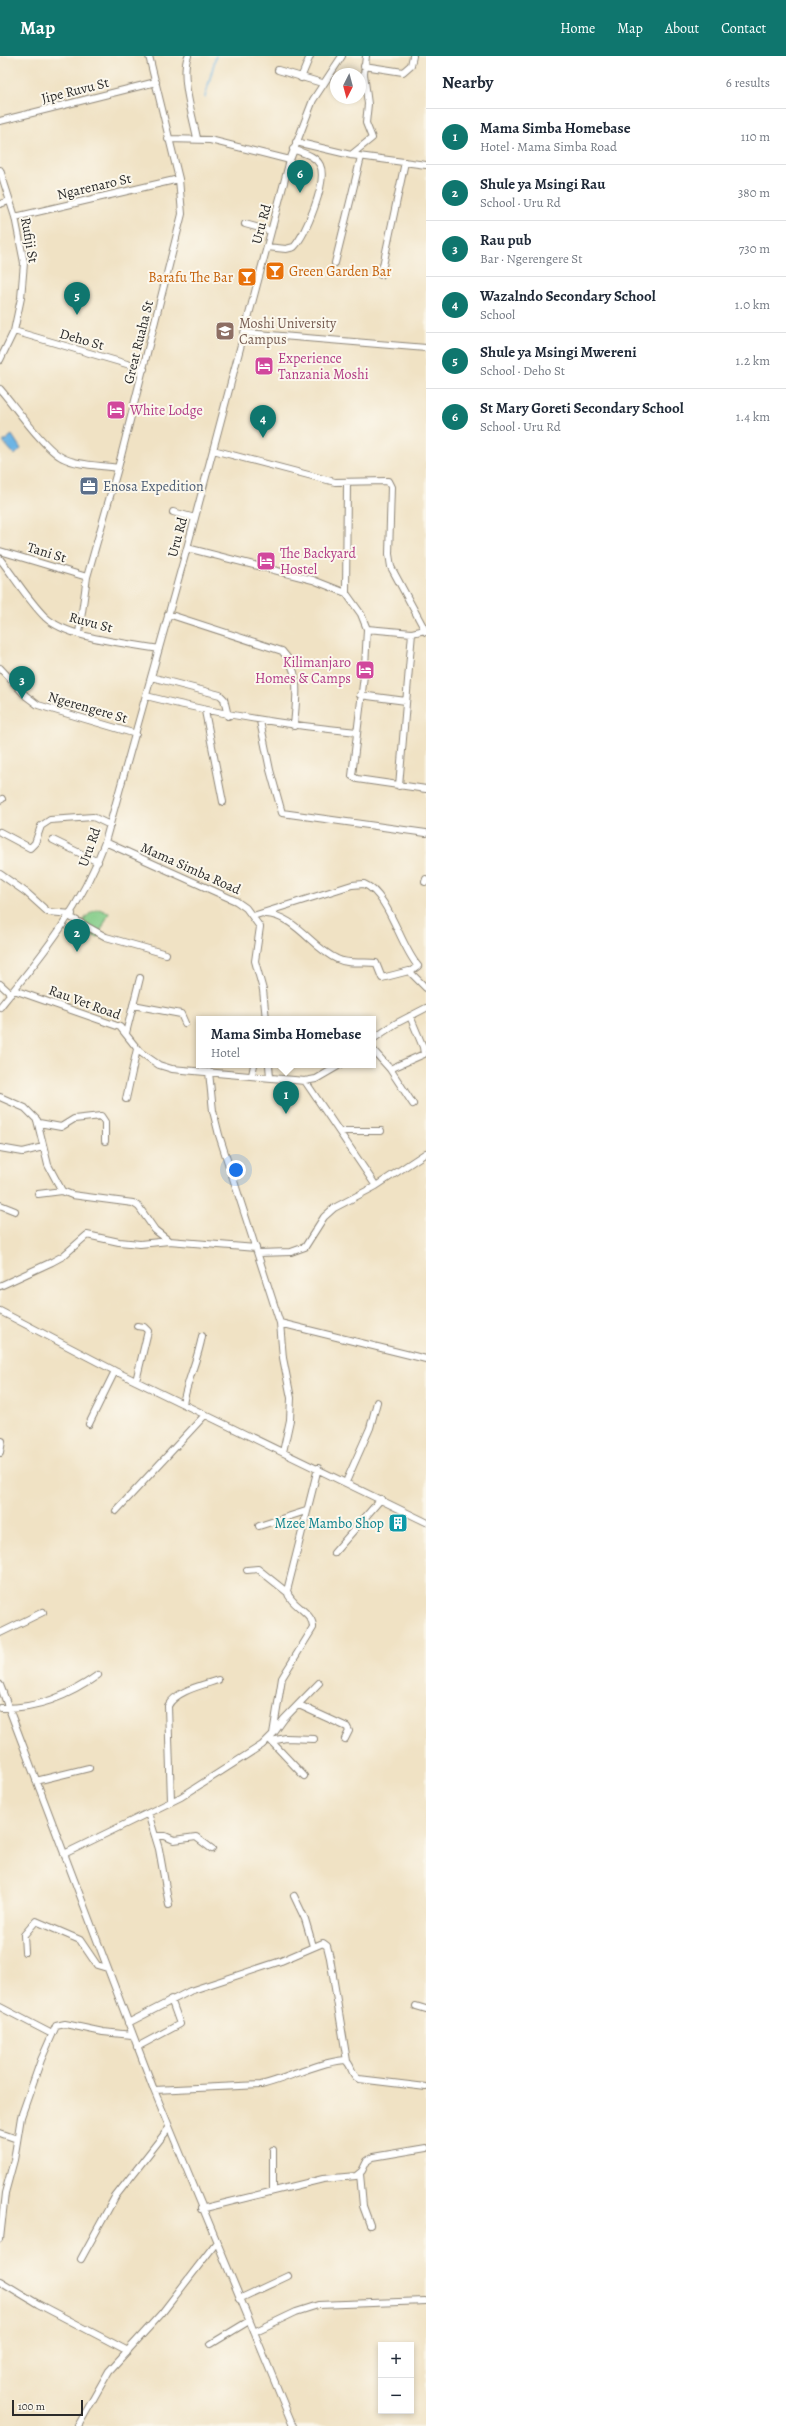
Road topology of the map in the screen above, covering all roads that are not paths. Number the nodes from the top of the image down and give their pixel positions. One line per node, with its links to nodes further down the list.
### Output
1 (149, 56): 10 (street, Great Ruaha St)
2 (188, 56): 13 (street)
3 (310, 56): 9 (street)
4 (342, 56): 11 (street, Uru Rd)
5 (366, 56): 7 (street)
6 (413, 56): 7 (street)
7 (364, 66): 17 (street)
8 (278, 70): 9 (street)
9 (301, 78): 11 (street)
10 (156, 82): 12 (street, Jipe Ruvu St); 14 (street, Great Ruaha St)
11 (322, 84): 15 (street, Uru Rd)
12 (0, 121)
13 (197, 138): 14 (street); 19 (street)
14 (168, 139): 23 (street, Great Ruaha St)
15 (296, 142): 16 (street, Uru Rd); 17 (street)
16 (293, 149): 19 (street, Uru Rd); 29 (street)
17 (352, 156): 18 (street)
18 (361, 157): 20 (street); 30 (street)
19 (290, 160): 28 (street, Uru Rd)
20 (405, 162): 21 (street); 31 (street)
21 (426, 165)
22 (0, 170): 24 (street, Rufiji St)
23 (179, 179): 26 (street, Ngarenaro St); 36 (street, Great Ruaha St)
24 (9, 201): 25 (street); 26 (street, Rufiji St)
25 (0, 204)
26 (15, 217): 32 (street, Rufiji St)
27 (245, 224): 28 (street)
28 (271, 231): 29 (street, Uru Rd)
29 (267, 247): 33 (street, Uru Rd)
30 (335, 263)
31 (381, 275)
32 (14, 331): 35 (street, Rufiji St); 36 (street, Deho St)
33 (245, 333): 34 (street); 38 (street, Uru Rd)
34 (426, 348)
35 (0, 360)
36 (144, 369): 39 (street, Great Ruaha St)
37 (0, 389): 39 (street)
38 (213, 450): 40 (street); 42 (street, Uru Rd)
39 (118, 468): 46 (street, Great Ruaha St)
40 (347, 483): 47 (street); 50 (street)
41 (173, 512): 42 (street)
42 (195, 518): 43 (street, Uru Rd)
43 (187, 548): 47 (street); 48 (street, Uru Rd)
44 (0, 551): 46 (street, Tani St)
45 (0, 559): 51 (street, Ruvu St)
46 (87, 577): 51 (street, Great Ruaha St)
47 (346, 593): 49 (street)
48 (168, 614): 53 (street, Uru Rd); 62 (street)
49 (367, 629): 52 (street); 56 (street)
50 (425, 631): 52 (street)
51 (79, 633): 53 (street, Ruvu St)
52 (412, 633): 58 (street)
53 (159, 649): 55 (street, Uru Rd)
54 (0, 668): 64 (street, Ngerengere St)
55 (151, 677): 57 (street, Uru Rd); 60 (street)
56 (360, 695): 58 (street); 63 (street)
57 (146, 696): 59 (street); 64 (street, Uru Rd)
58 (406, 701): 65 (street)
59 (205, 711): 60 (street); 67 (street)
60 (228, 716): 61 (street)
61 (260, 721): 62 (street); 70 (street)
62 (294, 726): 63 (street)
63 (357, 732): 65 (street)
64 (136, 734): 68 (street, Uru Rd)
65 (399, 786): 66 (street)
66 (426, 789)
67 (223, 802)
68 (110, 825): 69 (street); 72 (street, Uru Rd)
69 (0, 832)
70 (426, 833)
71 (53, 840): 73 (street)
72 (105, 842): 73 (street, Uru Rd); 76 (street, Mama Simba Road)
73 (98, 862): 75 (street, Uru Rd)
74 (0, 874): 75 (street)
75 (71, 915): 77 (street); 82 (street, Uru Rd)
76 (256, 915): 78 (street); 78 (street); 86 (street, Mama Simba Road)
77 (166, 954)
78 (410, 972): 81 (street)
79 (140, 978): 83 (street)
80 (0, 984): 82 (street)
81 (426, 988)
82 (12, 992): 84 (street, Uru Rd); 89 (street, Rau Vet Road)
83 (133, 1005): 88 (street); 89 (street)
84 (0, 1007)
85 (426, 1008): 87 (street)
86 (266, 1016)
87 (410, 1016): 90 (street); 96 (street)
88 (184, 1023)
89 (126, 1033): 91 (street, Rau Vet Road)
90 (376, 1037)
91 (137, 1049): 97 (street, Rau Vet Road); 102 (street)
92 (376, 1053): 96 (street)
93 (253, 1068): 98 (street)
94 (269, 1068): 99 (street)
95 (335, 1068): 100 (street)
96 (390, 1069): 103 (street)
97 (209, 1072): 98 (street, Rau Vet Road); 117 (street)
98 (252, 1075): 99 (street)
99 (270, 1077): 100 (street)
100 (305, 1081): 106 (street)
101 (0, 1097): 104 (street)
102 (126, 1099)
103 (414, 1104)
104 (39, 1123): 107 (street); 108 (street)
105 (381, 1131): 106 (street)
106 (340, 1133): 111 (street)
107 (105, 1141)
108 (43, 1147): 109 (street); 112 (street)
109 (0, 1148)
110 (426, 1153): 111 (street)
111 (376, 1186): 117 (street)
112 (62, 1191): 113 (street); 116 (street)
113 (38, 1194)
114 (0, 1205): 115 (street)
115 (15, 1211)
116 (169, 1240): 117 (street); 118 (street)
117 (257, 1251): 120 (street)
118 (0, 1286)
119 (0, 1311): 124 (street)
120 (280, 1322): 123 (street); 131 (street)
121 (137, 1326): 125 (street)
122 (202, 1336): 127 (street)
123 (426, 1358)
124 (115, 1371): 125 (street); 129 (street)
125 (136, 1381): 127 (street)
126 (376, 1402): 134 (street)
127 (183, 1404): 128 (street)
128 (205, 1415): 131 (street); 136 (street)
129 (89, 1424)
130 (2, 1441): 132 (street)
131 (283, 1452): 133 (street)
132 (0, 1453)
133 (318, 1468): 134 (street); 137 (street)
134 (346, 1482): 135 (street)
135 (381, 1499): 138 (street); 140 (street)
136 (116, 1511)
137 (306, 1512): 139 (street); 142 (street)
138 (426, 1522)
139 (259, 1526)
140 (334, 1553)
141 (247, 1570): 142 (street)
142 (288, 1593): 152 (street)
143 (43, 1612): 144 (street)
144 (0, 1633)
145 (98, 1675): 151 (street)
146 (218, 1680): 158 (street)
147 (320, 1683): 149 (street)
148 (0, 1685): 151 (street)
149 (299, 1705): 152 (street); 154 (street)
150 (0, 1708): 151 (street)
151 (9, 1709): 157 (street)
152 (271, 1738): 153 (street); 156 (street); 158 (street)
153 (314, 1739)
154 (345, 1739)
155 (89, 1768): 157 (street)
156 (304, 1776)
157 (36, 1781): 162 (street)
158 (171, 1801): 159 (street)
159 (148, 1813): 160 (street); 162 (street)
160 (155, 1836): 161 (street); 164 (street)
161 (212, 1849)
162 (64, 1854): 167 (street)
163 (294, 1896): 165 (street)
164 (170, 1906)
165 (313, 1946): 168 (street); 176 (street)
166 (25, 1952): 167 (street)
167 (107, 1968): 172 (street)
168 (171, 1999): 172 (street); 175 (street)
169 (416, 2006): 171 (street)
170 (0, 2007): 173 (street)
171 (426, 2009)
172 (128, 2023): 174 (street)
173 (52, 2034): 174 (street); 181 (street)
174 (132, 2035): 175 (street)
175 (137, 2047): 178 (street)
176 (347, 2061): 177 (street); 178 (street)
177 (426, 2087)
178 (154, 2090): 179 (street)
179 (169, 2128): 186 (street); 190 (street)
180 (0, 2133): 181 (street)
181 (17, 2139): 188 (street)
182 (426, 2148): 184 (street)
183 (273, 2150): 185 (street)
184 (360, 2174): 185 (street); 187 (street)
185 (273, 2191): 186 (street)
186 (201, 2209): 189 (street)
187 (370, 2224)
188 (0, 2239)
189 (216, 2243): 193 (street); 198 (street)
190 (81, 2260)
191 (288, 2276): 193 (street)
192 (0, 2281): 198 (street)
193 (239, 2299): 195 (street)
194 (426, 2301): 196 (street)
195 (249, 2321): 196 (street); 197 (street)
196 (254, 2332): 200 (street)
197 (211, 2344)
198 (128, 2351): 199 (street)
199 (78, 2426)
200 (292, 2426)

